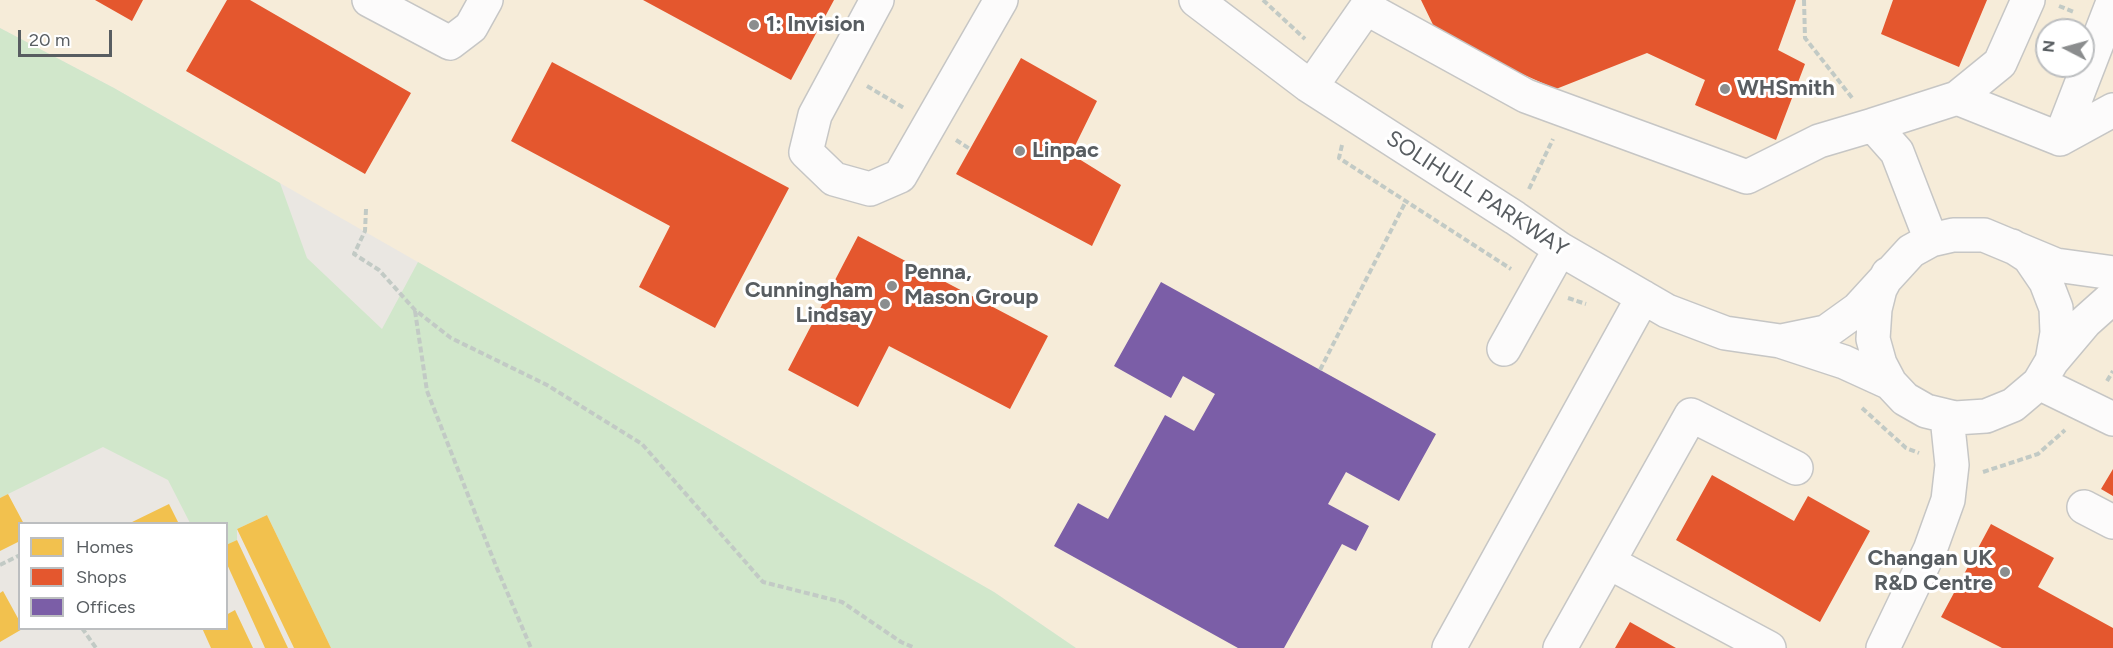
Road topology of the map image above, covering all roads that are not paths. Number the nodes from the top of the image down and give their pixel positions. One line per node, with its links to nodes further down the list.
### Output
1 (369, 0): 2 (street)
2 (486, 0)
3 (877, 0): 4 (street)
4 (1001, 0)
5 (1196, 0): 8 (street, SOLIHULL PARKWAY)
6 (2028, 0): 9 (street)
7 (2113, 2): 12 (street)
8 (1311, 87): 11 (street); 15 (street, SOLIHULL PARKWAY)
9 (1957, 98): 11 (street); 12 (street)
10 (2113, 110): 12 (street)
11 (1874, 125): 13 (street)
12 (2060, 139)
13 (1931, 240): 14 (street); 17 (street)
14 (2012, 246): 16 (street); 22 (street)
15 (1560, 249): 18 (street, SOLIHULL PARKWAY); 21 (street)
16 (2113, 273)
17 (1888, 274): 20 (street); 23 (street)
18 (1643, 297): 20 (street, SOLIHULL PARKWAY); 30 (street)
19 (2113, 297): 22 (street)
20 (1780, 341): 23 (street)
21 (1504, 349)
22 (2046, 372): 24 (street); 25 (street)
23 (1890, 383): 24 (street)
24 (1947, 417): 33 (street)
25 (2113, 419)
26 (1796, 468): 29 (street)
27 (2084, 507): 28 (street)
28 (2113, 522)
29 (1610, 563): 31 (street); 32 (street)
30 (1449, 648)
31 (1560, 648)
32 (1769, 648)
33 (1884, 648)

